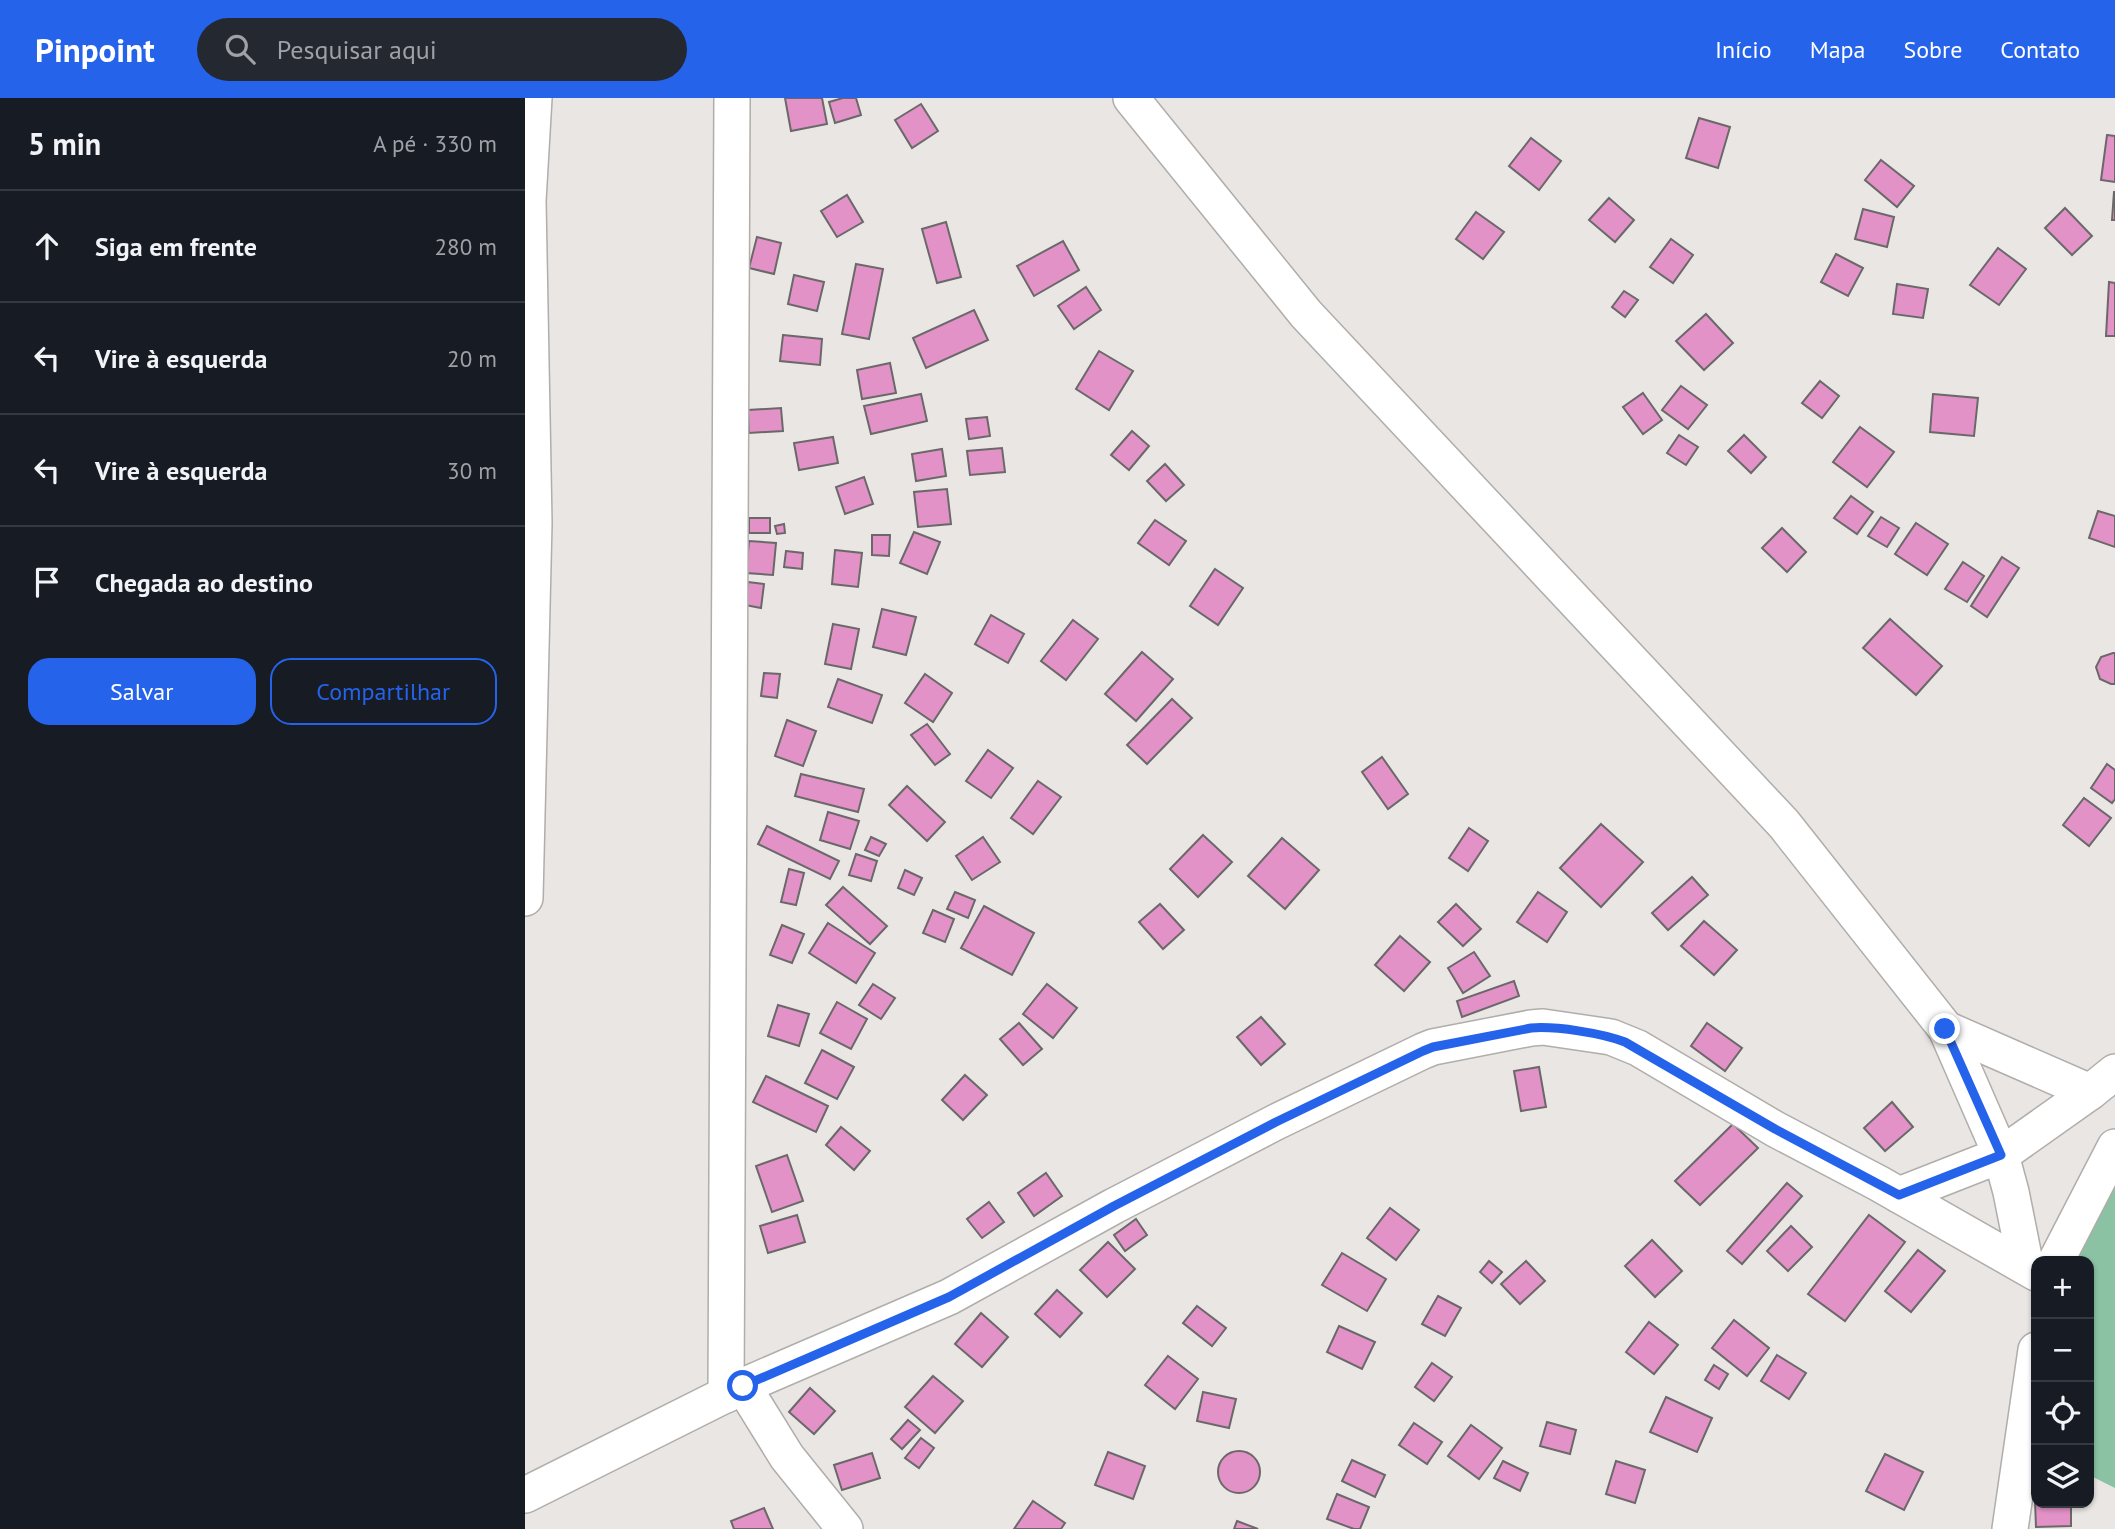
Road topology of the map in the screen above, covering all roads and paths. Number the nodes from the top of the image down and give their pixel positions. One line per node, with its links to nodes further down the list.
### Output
1 (534, 98): 4 (street)
2 (732, 98): 15 (street)
3 (1131, 98): 6 (street)
4 (530, 530): 5 (street)
5 (525, 898)
6 (1945, 1029): 7 (street); 9 (street)
7 (2102, 1082): 9 (street)
8 (2115, 1147): 12 (street)
9 (2001, 1155): 10 (street); 11 (street)
10 (1899, 1195): 13 (street); 15 (street)
11 (2035, 1256)
12 (2046, 1256)
13 (2031, 1263)
14 (2031, 1382): 17 (street)
15 (735, 1391): 16 (street); 18 (street)
16 (525, 1495)
17 (2009, 1528)
18 (845, 1529)

